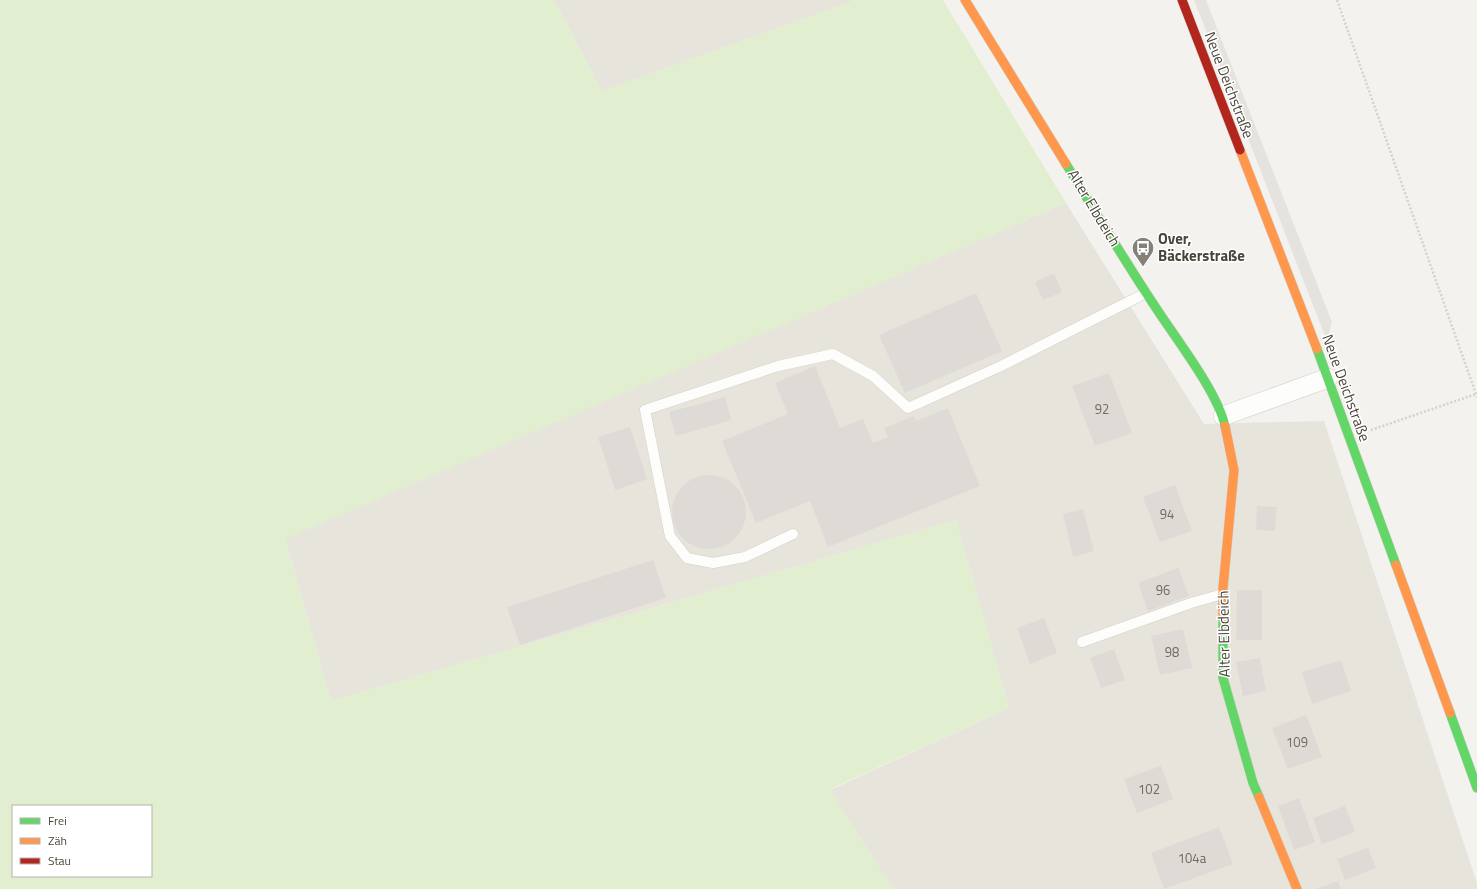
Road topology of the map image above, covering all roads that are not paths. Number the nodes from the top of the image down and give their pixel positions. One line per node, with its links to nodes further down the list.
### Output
1 (965, 0): 3 (street, Alter Elbdeich)
2 (1182, 0): 4 (street, Neue Deichstraße)
3 (1146, 292): 5 (street, Alter Elbdeich); 6 (lane)
4 (1328, 378): 5 (street); 9 (street, Neue Deichstraße)
5 (1223, 416): 7 (street, Alter Elbdeich)
6 (793, 534)
7 (1223, 594): 8 (lane); 10 (street, Alter Elbdeich)
8 (1082, 642)
9 (1477, 788)
10 (1297, 889)

